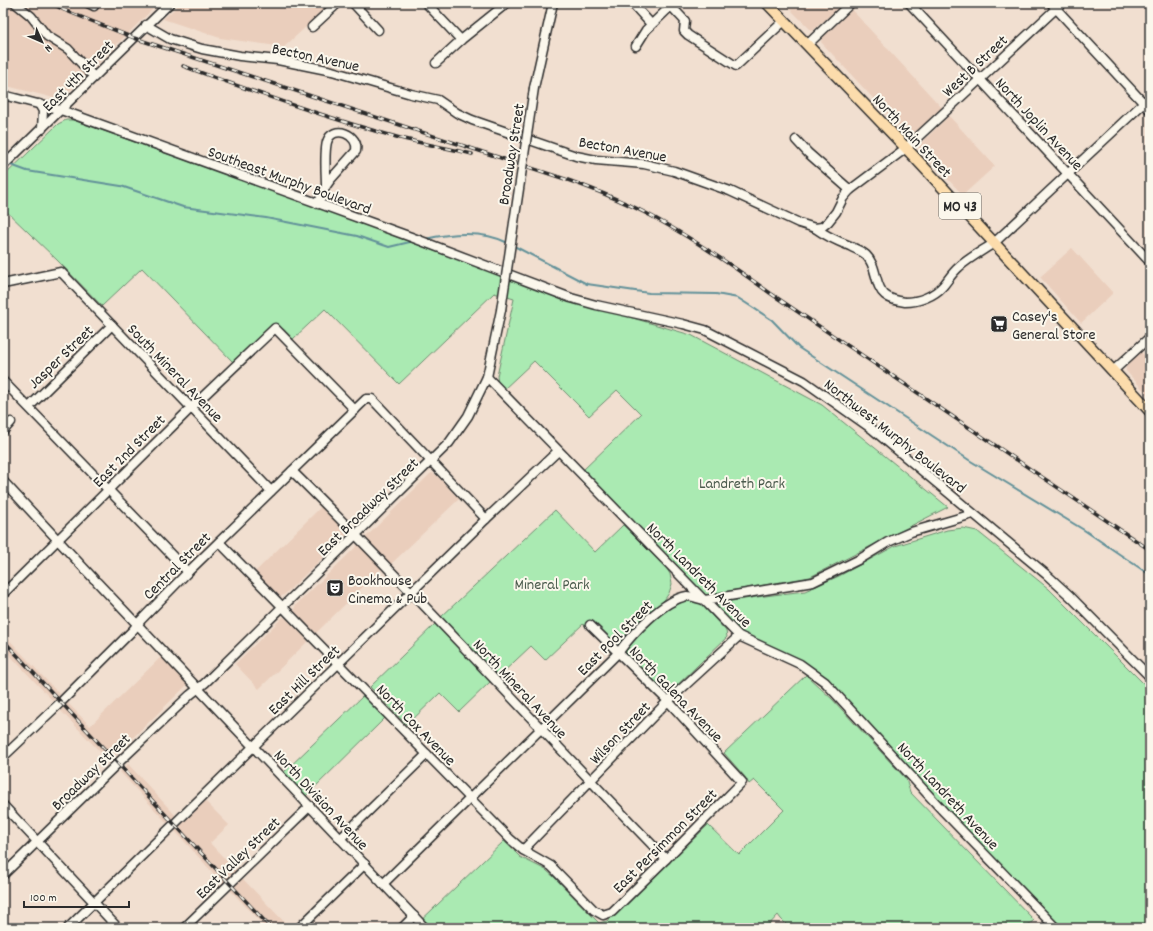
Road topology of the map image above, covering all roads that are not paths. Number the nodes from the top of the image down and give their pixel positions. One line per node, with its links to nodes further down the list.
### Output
1 (5, 3): 14 (street)
2 (15, 3): 25 (street)
3 (170, 3): 18 (street, East 4th Street)
4 (338, 3): 19 (street)
5 (353, 3): 20 (street)
6 (426, 3): 21 (street)
7 (507, 3): 21 (street)
8 (553, 3): 46 (street, Broadway Street, bridge)
9 (632, 3): 17 (street)
10 (768, 3): 16 (main road, North Main Street / MO 43)
11 (851, 3): 22 (street)
12 (909, 3): 26 (street, North Joplin Avenue)
13 (672, 4): 16 (street); 17 (street)
14 (3, 5)
15 (1056, 5): 26 (street, West B Street); 29 (street)
16 (784, 20): 22 (main road, North Main Street / MO 43)
17 (651, 24): 23 (street)
18 (146, 25): 25 (street, East 4th Street); 41 (street, Becton Avenue)
19 (312, 27)
20 (378, 30)
21 (461, 40): 24 (street)
22 (807, 45): 35 (main road, North Main Street / MO 43)
23 (636, 46)
24 (436, 63)
25 (94, 77): 31 (street, East 4th Street)
26 (980, 79): 35 (street, West B Street); 37 (street, North Joplin Avenue)
27 (3, 95): 30 (street, Southeast Murphy Boulevard)
28 (1150, 97): 29 (street)
29 (1144, 103): 32 (street); 37 (street)
30 (39, 104): 31 (street, Southeast Murphy Boulevard); 33 (street)
31 (61, 110): 33 (street, East 4th Street); 40 (street, Southeast Murphy Boulevard)
32 (1150, 110)
33 (42, 129): 36 (street, East 4th Street)
34 (796, 140): 39 (street)
35 (906, 148): 39 (street); 42 (main road, North Main Street / MO 43)
36 (3, 166)
37 (1068, 174): 42 (street); 43 (street, North Joplin Avenue)
38 (326, 186): 38 (street); 40 (street)
39 (850, 190): 41 (street)
40 (318, 204): 44 (street, Southeast Murphy Boulevard)
41 (815, 228): 42 (street, Becton Avenue)
42 (994, 243): 49 (main road, North Main Street / MO 43)
43 (1150, 262)
44 (530, 283): 64 (street, Northwest Murphy Boulevard)
45 (3, 284): 47 (street, South Mineral Avenue)
46 (501, 310): 50 (street, East Broadway Street)
47 (112, 325): 52 (street, Jasper Street); 53 (street, South Mineral Avenue)
48 (1150, 337): 49 (street)
49 (1113, 371): 55 (main road, North Main Street / MO 43)
50 (487, 377): 58 (street, North Landreth Avenue); 59 (street, East Broadway Street)
51 (3, 381): 52 (street)
52 (29, 407): 62 (street)
53 (191, 408): 54 (street, East 2nd Street); 62 (street, East 2nd Street); 63 (street, South Mineral Avenue)
54 (355, 410): 59 (street, Central Street); 60 (street, Central Street)
55 (1150, 411)
56 (11, 422): 57 (street)
57 (3, 431)
58 (558, 451): 65 (street, East Hill Street); 72 (street, North Landreth Avenue)
59 (432, 462): 65 (street); 66 (street, East Broadway Street)
60 (292, 471): 63 (street, Central Street); 66 (street)
61 (3, 480): 67 (street, North Division Avenue)
62 (108, 490): 67 (street, East 2nd Street); 69 (street)
63 (271, 491): 68 (street, Central Street)
64 (974, 514): 72 (street, East Pool Street); 79 (street, Northwest Murphy Boulevard)
65 (486, 519): 70 (street, East Hill Street)
66 (356, 536): 70 (street, North Mineral Avenue); 73 (street, East Broadway Street)
67 (58, 540): 71 (street, East 2nd Street); 74 (street, North Division Avenue)
68 (219, 542): 69 (street, Central Street); 73 (street, North Cox Avenue)
69 (188, 572): 74 (street, Central Street)
70 (412, 593): 78 (street, East Hill Street); 82 (street, North Mineral Avenue)
71 (3, 594)
72 (705, 600): 76 (street, North Landreth Avenue); 77 (street, East Pool Street)
73 (283, 607): 78 (street, North Cox Avenue); 80 (street, East Broadway Street)
74 (137, 625): 80 (street, North Division Avenue); 85 (street, Central Street)
75 (590, 625): 77 (street, North Galena Avenue)
76 (739, 636): 81 (street, Wilson Street); 101 (street, North Landreth Avenue)
77 (618, 653): 81 (street, North Galena Avenue); 82 (street, East Pool Street)
78 (339, 664): 83 (street, East Hill Street); 84 (street, North Cox Avenue)
79 (1150, 677)
80 (198, 688): 83 (street, North Division Avenue); 92 (street, Broadway Street)
81 (668, 701): 86 (street, Wilson Street); 87 (street, North Galena Avenue)
82 (541, 729): 86 (street, North Mineral Avenue); 88 (street, East Pool Street)
83 (254, 747): 90 (street, North Division Avenue); 98 (street, East Hill Street)
84 (427, 754): 88 (street, North Cox Avenue); 91 (street)
85 (3, 757)
86 (591, 782): 93 (street, Wilson Street); 94 (street, North Mineral Avenue)
87 (742, 782): 94 (street, East Persimmon Street)
88 (470, 798): 93 (street, North Cox Avenue); 97 (street, East Pool Street)
89 (3, 805): 92 (street)
90 (310, 806): 91 (street, North Division Avenue); 104 (street, East Valley Street)
91 (340, 839): 95 (street, North Division Avenue)
92 (37, 842): 96 (street, Broadway Street); 98 (street)
93 (523, 850): 99 (street, North Cox Avenue)
94 (666, 859): 99 (street, East Persimmon Street)
95 (365, 864): 97 (street, North Division Avenue); 105 (street)
96 (3, 875)
97 (383, 884): 100 (street, North Division Avenue)
98 (94, 903): 102 (street, East Hill Street); 103 (street)
99 (603, 915)
100 (414, 916): 106 (street); 107 (street, North Division Avenue)
101 (1054, 927)
102 (68, 928)
103 (118, 928)
104 (184, 928)
105 (299, 928)
106 (402, 928)
107 (425, 928)

